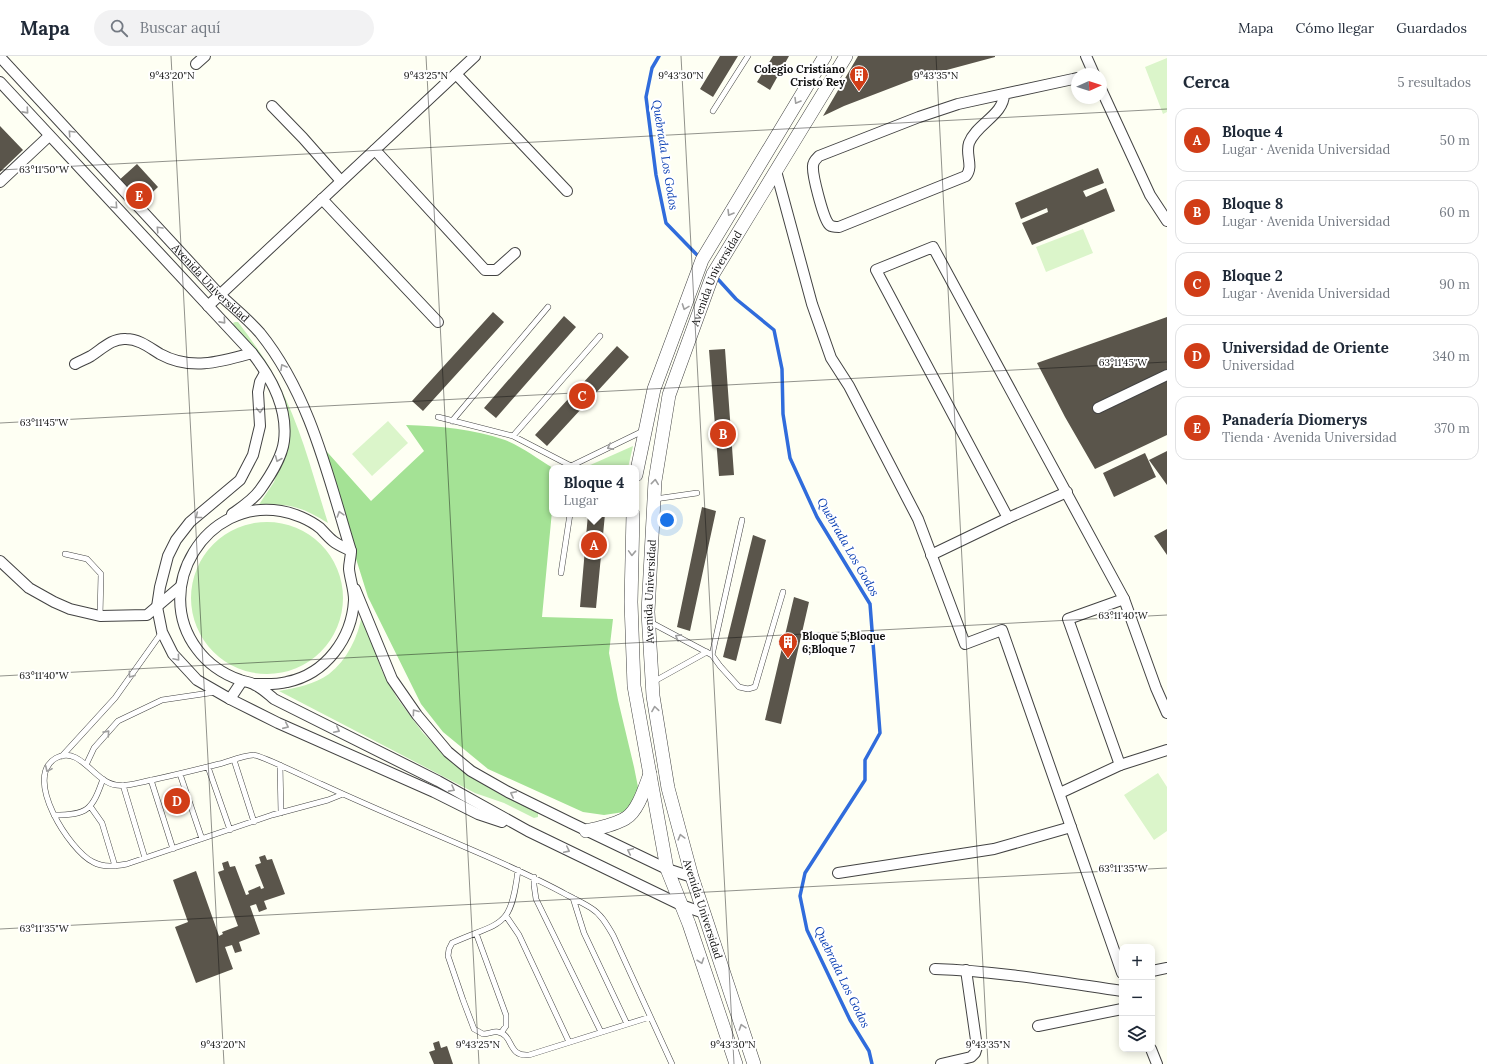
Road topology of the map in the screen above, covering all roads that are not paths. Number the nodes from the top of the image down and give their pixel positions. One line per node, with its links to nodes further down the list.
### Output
1 (205, 56): 8 (street)
2 (475, 56): 10 (street)
3 (748, 56): 16 (lane)
4 (825, 56): 38 (street, Avenida Universidad, one-way to 38)
5 (846, 56): 19 (street, Avenida Universidad)
6 (1086, 56): 9 (street)
7 (0, 57): 26 (street, Avenida Universidad, one-way to 7)
8 (196, 64)
9 (1091, 68)
10 (456, 74): 18 (street); 22 (street)
11 (1071, 79): 13 (street)
12 (0, 82): 17 (street, Avenida Universidad, one-way to 17)
13 (1004, 94): 13 (street)
14 (1107, 102): 24 (street)
15 (272, 106): 21 (street)
16 (714, 111)
17 (49, 136): 20 (street); 27 (street, Avenida Universidad, one-way to 27)
18 (375, 150): 21 (street); 25 (street)
19 (776, 171): 45 (street, Avenida Universidad, one-way to 19); 53 (street)
20 (1, 180)
21 (341, 181): 23 (street)
22 (567, 191)
23 (322, 199): 26 (street); 29 (street)
24 (1167, 221)
25 (514, 253)
26 (220, 295): 27 (street); 51 (street, Avenida Universidad, one-way to 26)
27 (208, 306): 31 (street, Avenida Universidad, one-way to 31)
28 (548, 307): 37 (lane)
29 (438, 322)
30 (600, 336): 39 (lane)
31 (252, 353): 32 (street); 33 (street, Avenida Universidad)
32 (75, 364)
33 (265, 372): 50 (street, Avenida Universidad, one-way to 50); 60 (street, one-way to 60)
34 (1167, 376): 35 (street)
35 (1098, 408)
36 (438, 417): 37 (lane)
37 (452, 421): 39 (lane)
38 (645, 430): 41 (lane, one-way to 41); 42 (street, Avenida Universidad)
39 (513, 436): 40 (lane)
40 (569, 465)
41 (581, 465)
42 (638, 465)
43 (1066, 492): 48 (street); 48 (street); 59 (street)
44 (697, 493): 45 (lane)
45 (654, 499): 62 (street, Avenida Universidad)
46 (570, 517): 55 (lane)
47 (633, 517): 79 (street, Avenida Universidad, one-way to 79)
48 (1008, 518): 53 (street)
49 (742, 520): 64 (lane)
50 (222, 522): 51 (street); 57 (street, Avenida Universidad)
51 (351, 551): 56 (street)
52 (65, 554): 61 (lane)
53 (931, 555): 83 (street)
54 (0, 561): 61 (street)
55 (561, 573)
56 (352, 582): 67 (street); 91 (street, one-way to 56)
57 (180, 587): 60 (street); 65 (street)
58 (782, 592): 64 (lane)
59 (1124, 599): 70 (street); 75 (street)
60 (157, 607): 61 (street); 63 (street)
61 (100, 616)
62 (648, 621): 64 (lane, one-way to 62); 66 (street, Avenida Universidad)
63 (162, 632): 68 (street, one-way to 68); 72 (lane, one-way to 72)
64 (709, 654): 66 (lane)
65 (242, 681): 67 (street); 69 (street)
66 (652, 682): 101 (street, Avenida Universidad, one-way to 66)
67 (254, 684): 92 (street, one-way to 92)
68 (217, 692): 69 (street); 74 (lane, one-way to 68)
69 (230, 699): 92 (street, one-way to 92)
70 (1167, 713)
71 (1167, 750): 75 (street)
72 (62, 756): 74 (lane); 87 (lane, one-way to 87)
73 (234, 760): 76 (lane); 77 (lane); 88 (lane)
74 (86, 765): 80 (lane)
75 (1120, 765): 83 (street)
76 (208, 766): 78 (lane); 90 (lane)
77 (280, 766): 84 (lane); 86 (lane)
78 (180, 774): 81 (lane); 93 (lane)
79 (650, 774): 91 (street); 97 (street, Avenida Universidad)
80 (103, 779): 82 (lane); 85 (lane)
81 (151, 780): 82 (lane); 94 (lane)
82 (123, 785): 95 (lane)
83 (1060, 793): 89 (street)
84 (343, 794): 86 (lane); 98 (lane)
85 (90, 806): 87 (lane); 96 (lane)
86 (281, 813): 88 (lane)
87 (54, 815): 96 (lane)
88 (254, 822): 90 (lane)
89 (1071, 827): 99 (street); 107 (street)
90 (230, 830): 93 (lane)
91 (586, 831): 97 (street, one-way to 91)
92 (528, 832): 103 (street, one-way to 103)
93 (202, 839): 94 (lane)
94 (173, 849): 95 (lane)
95 (145, 858): 96 (lane)
96 (115, 866)
97 (667, 869): 101 (street); 103 (street, Avenida Universidad)
98 (518, 870): 100 (lane); 105 (lane)
99 (838, 873)
100 (534, 877): 102 (lane); 117 (lane)
101 (692, 877): 104 (street, Avenida Universidad)
102 (572, 898): 114 (lane); 115 (lane)
103 (681, 905): 104 (street); 122 (street, Avenida Universidad, one-way to 122)
104 (704, 913): 123 (street, Avenida Universidad, one-way to 104)
105 (506, 916): 106 (lane); 119 (lane)
106 (476, 933): 118 (lane); 118 (lane)
107 (1119, 964)
108 (935, 968): 110 (street)
109 (1167, 968): 111 (street)
110 (966, 970): 112 (street); 124 (street)
111 (1155, 970)
112 (1119, 991)
113 (1119, 1010): 116 (street)
114 (650, 1017): 115 (lane); 121 (lane)
115 (627, 1024): 117 (lane)
116 (1038, 1026)
117 (601, 1032): 119 (lane)
118 (501, 1033): 119 (lane)
119 (569, 1042)
120 (1152, 1052): 125 (street)
121 (672, 1064)
122 (736, 1064)
123 (754, 1064)
124 (941, 1064)
125 (1157, 1064)

